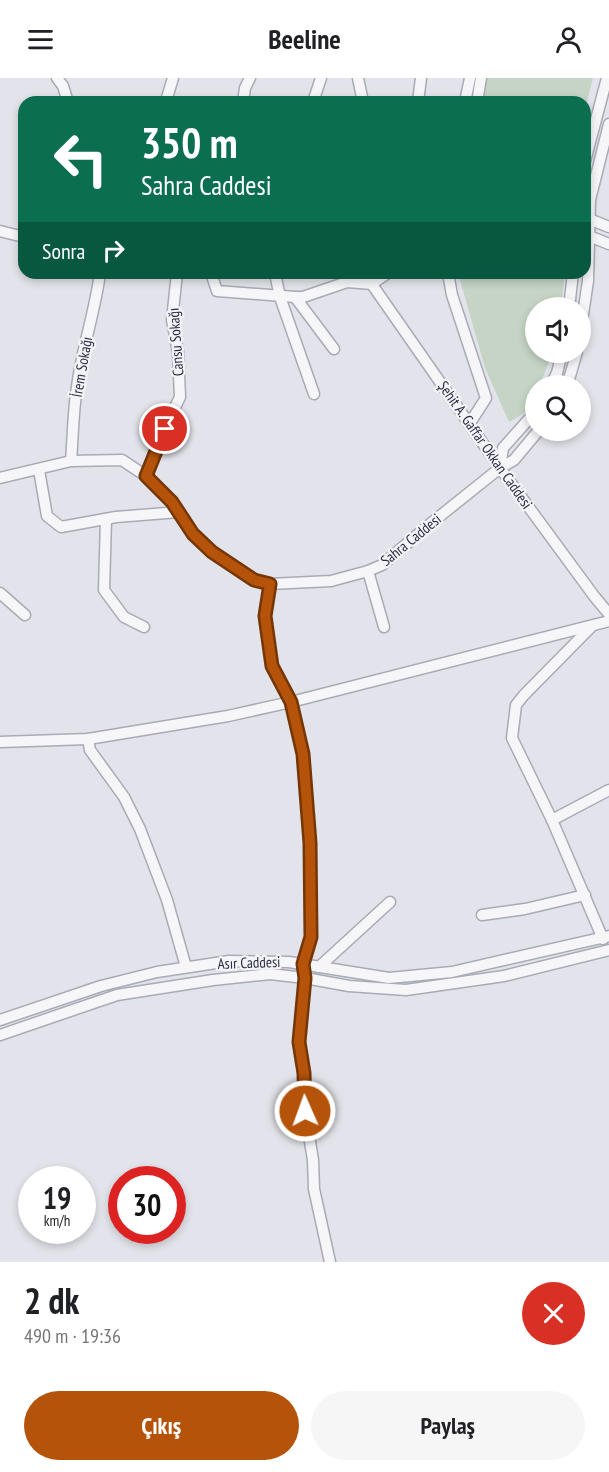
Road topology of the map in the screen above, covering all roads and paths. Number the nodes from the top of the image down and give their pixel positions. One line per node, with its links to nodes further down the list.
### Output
1 (57, 78): 10 (street)
2 (173, 78): 11 (street)
3 (250, 78): 12 (street)
4 (321, 78): 13 (street)
5 (358, 78): 14 (street)
6 (421, 78): 15 (street)
7 (470, 78): 16 (street)
8 (481, 78): 17 (street)
9 (607, 78): 19 (street)
10 (66, 96)
11 (168, 96)
12 (244, 96)
13 (315, 96)
14 (362, 96)
15 (419, 96)
16 (466, 96)
17 (478, 96)
18 (609, 124): 20 (street)
19 (591, 138)
20 (591, 196)
21 (591, 220): 22 (street)
22 (609, 227)
23 (0, 231): 24 (street)
24 (18, 236)
25 (591, 237): 26 (street)
26 (609, 244)
27 (99, 279): 46 (street, İrem Sokağı)
28 (176, 279): 49 (street, Cansu Sokağı)
29 (213, 279): 37 (street)
30 (276, 279): 37 (street)
31 (368, 279): 36 (street, Şehit A. Gaffar Okkan Caddesi)
32 (379, 279): 36 (street)
33 (449, 279): 43 (street)
34 (572, 279): 39 (street)
35 (588, 279): 40 (street)
36 (372, 284): 38 (street); 43 (street, Şehit A. Gaffar Okkan Caddesi)
37 (280, 297): 38 (street); 42 (street)
38 (295, 297): 41 (street)
39 (570, 297)
40 (585, 297)
41 (334, 349)
42 (314, 394)
43 (471, 423): 47 (street, Şehit A. Gaffar Okkan Caddesi)
44 (525, 424): 47 (street)
45 (530, 441): 47 (street, Sahra Caddesi)
46 (71, 461): 48 (street, Sahra Caddesi); 49 (street, Sahra Caddesi)
47 (500, 468): 53 (street, Sahra Caddesi); 56 (street, Şehit A. Gaffar Okkan Caddesi)
48 (39, 470): 50 (street, Sahra Caddesi); 52 (street)
49 (146, 476): 51 (street, Sahra Caddesi)
50 (0, 478)
51 (178, 512): 52 (street); 54 (street, Sahra Caddesi)
52 (106, 519): 59 (street)
53 (368, 571): 54 (street, Sahra Caddesi); 60 (street)
54 (270, 584): 62 (street)
55 (0, 593): 57 (street)
56 (609, 614)
57 (25, 615)
58 (609, 621): 61 (street)
59 (144, 627)
60 (384, 627)
61 (591, 627): 62 (street); 66 (street)
62 (291, 702): 63 (street); 72 (street)
63 (88, 740): 64 (street); 73 (street)
64 (0, 742)
65 (609, 790): 66 (street)
66 (552, 820): 67 (street)
67 (585, 895): 69 (street); 70 (street)
68 (390, 902): 74 (street)
69 (482, 915)
70 (606, 937): 74 (street, Asır Caddesi)
71 (609, 950): 75 (street, Asır Caddesi)
72 (303, 964): 73 (street, Asır Caddesi); 74 (street, Asır Caddesi); 75 (street)
73 (186, 967): 76 (street, Asır Caddesi)
74 (319, 967)
75 (305, 978): 77 (street, Asır Caddesi); 78 (street)
76 (0, 1020)
77 (0, 1035)
78 (330, 1262)

